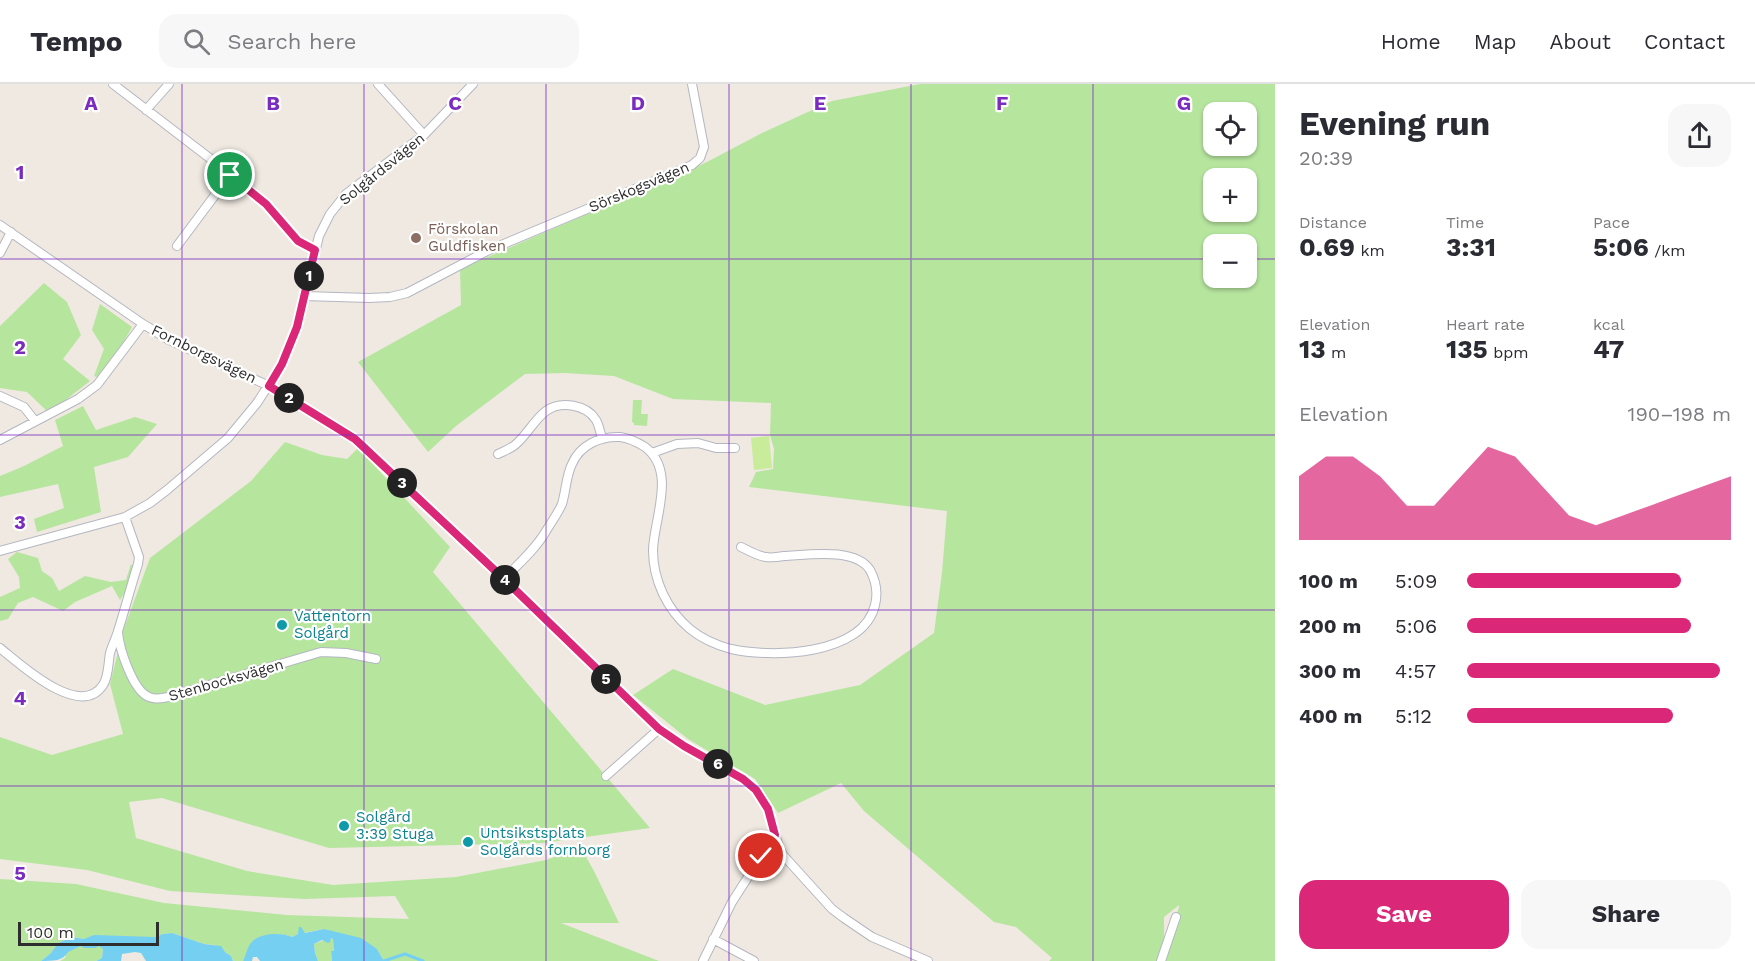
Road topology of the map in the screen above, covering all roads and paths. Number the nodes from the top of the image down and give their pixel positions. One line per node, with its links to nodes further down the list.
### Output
1 (113, 84): 6 (street)
2 (170, 84): 6 (street)
3 (378, 84): 7 (street)
4 (473, 84): 7 (street, Solgårdsvägen)
5 (692, 84): 14 (street, Sörskogsvägen)
6 (146, 110): 8 (street)
7 (424, 135): 12 (street, Solgårdsvägen)
8 (230, 175): 11 (street); 12 (street)
9 (0, 225): 10 (street, Fornborgsvägen)
10 (11, 232): 13 (street); 15 (street, Fornborgsvägen)
11 (177, 246)
12 (315, 250): 14 (street, Solgårdsvägen)
13 (0, 253)
14 (304, 296): 16 (street, Solgårdsvägen)
15 (143, 324): 16 (street, Fornborgsvägen); 18 (street)
16 (269, 386): 24 (street, Solgårdsvägen); 27 (street, Fornborgsvägen)
17 (0, 396): 18 (street)
18 (35, 421): 20 (street)
19 (602, 438): 22 (street); 23 (street); 27 (street)
20 (0, 440)
21 (735, 448): 22 (street)
22 (652, 453): 25 (street)
23 (498, 454)
24 (125, 517): 26 (street, Solgårdsvägen); 28 (street, Stenbocksvägen)
25 (741, 547)
26 (0, 551)
27 (504, 579): 31 (street, Fornborgsvägen)
28 (118, 632): 29 (street, Stenbocksvägen); 30 (street, Stenbocksvägen)
29 (0, 648)
30 (376, 659)
31 (659, 729): 32 (street); 33 (street, Fornborgsvägen)
32 (606, 776)
33 (775, 835): 35 (street); 38 (street, Fornborgsvägen)
34 (1176, 917): 39 (street)
35 (714, 939): 36 (street); 37 (street)
36 (703, 961)
37 (754, 961)
38 (928, 961)
39 (1161, 961)

